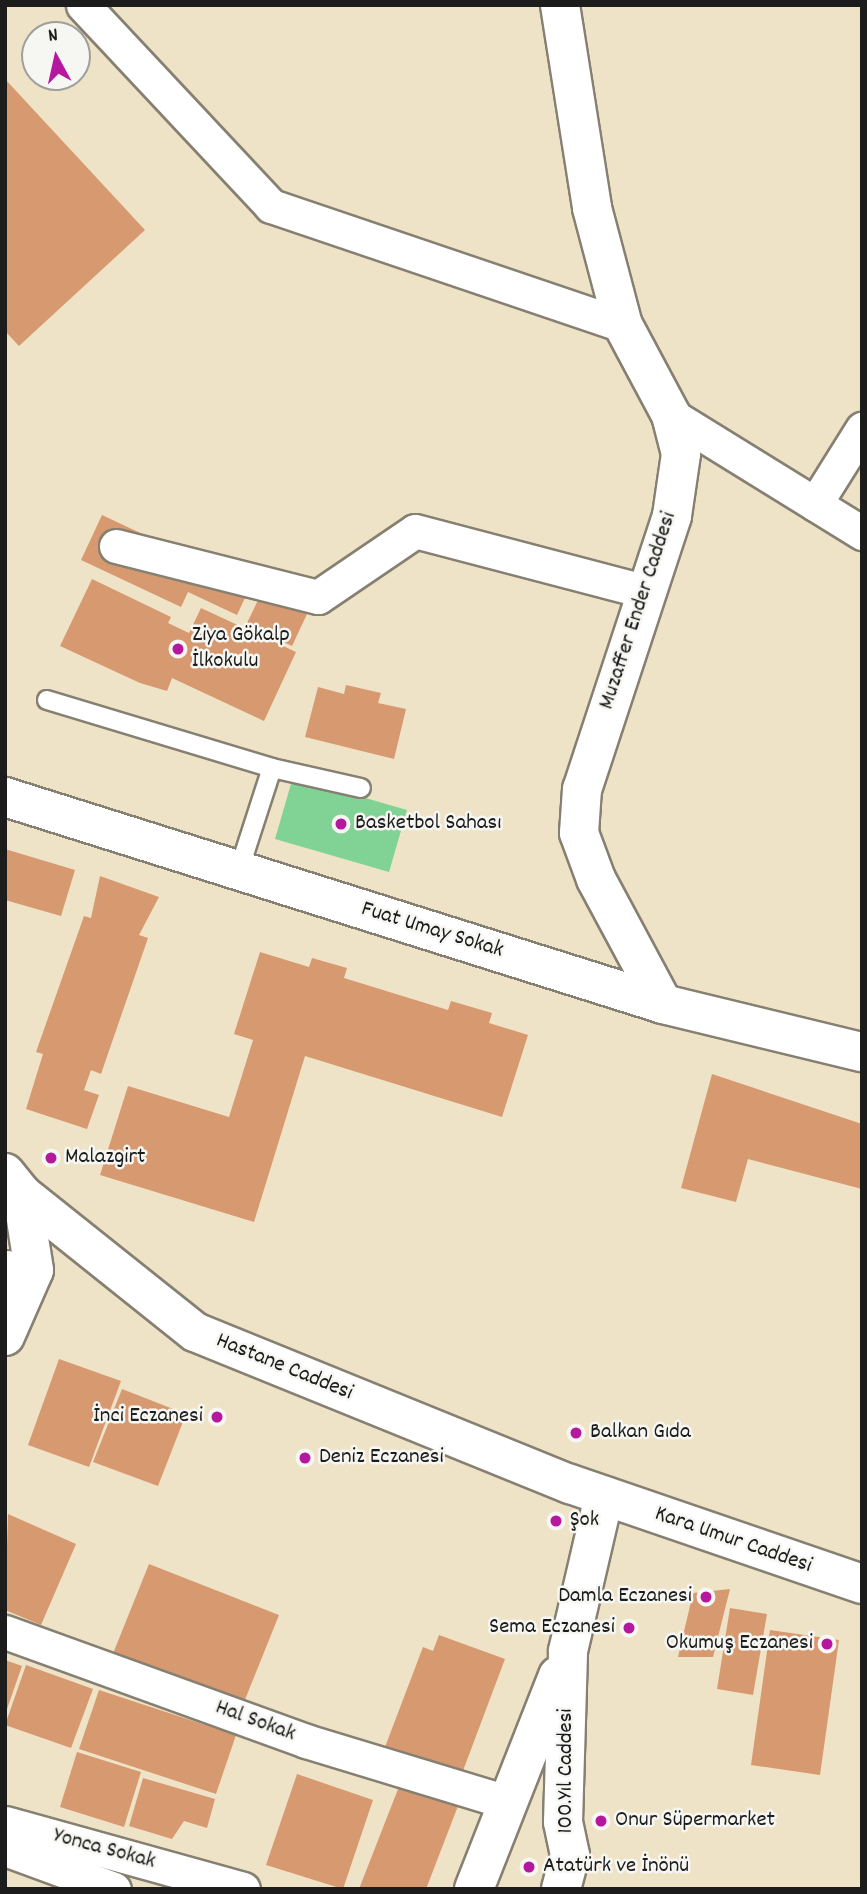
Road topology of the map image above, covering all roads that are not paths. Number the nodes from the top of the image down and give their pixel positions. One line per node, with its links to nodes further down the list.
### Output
1 (83, 5): 3 (street)
2 (560, 5): 3 (street, Muzaffer Ender Caddesi)
3 (623, 325): 4 (street, Muzaffer Ender Caddesi)
4 (671, 415): 6 (street); 9 (street, Muzaffer Ender Caddesi)
5 (862, 429): 6 (street)
6 (815, 504): 7 (street)
7 (862, 533)
8 (116, 546): 9 (street)
9 (648, 592): 15 (street, Muzaffer Ender Caddesi)
10 (47, 700): 11 (lane)
11 (272, 768): 12 (lane); 14 (lane)
12 (361, 788)
13 (5, 797): 14 (street, Fuat Umay Sokak)
14 (239, 870): 15 (street, Fuat Umay Sokak)
15 (663, 1003): 16 (street, Fuat Umay Sokak)
16 (862, 1052)
17 (14, 1184): 18 (street); 20 (street, Hastane Caddesi)
18 (20, 1269): 19 (street)
19 (5, 1336)
20 (604, 1496): 21 (street, Kara Umur Caddesi); 23 (street, 100.Yıl Caddesi)
21 (862, 1584)
22 (5, 1632): 24 (street, Hal Sokak)
23 (568, 1651): 24 (street, 100.Yıl Caddesi); 25 (street, 100.Yıl Caddesi)
24 (508, 1802): 25 (street); 31 (street, 100.Yıl Caddesi)
25 (563, 1822): 28 (street, 100.Yıl Caddesi)
26 (5, 1823): 30 (street, Yonca Sokak)
27 (5, 1849): 29 (street)
28 (561, 1888)
29 (114, 1889)
30 (243, 1889)
31 (474, 1889)

